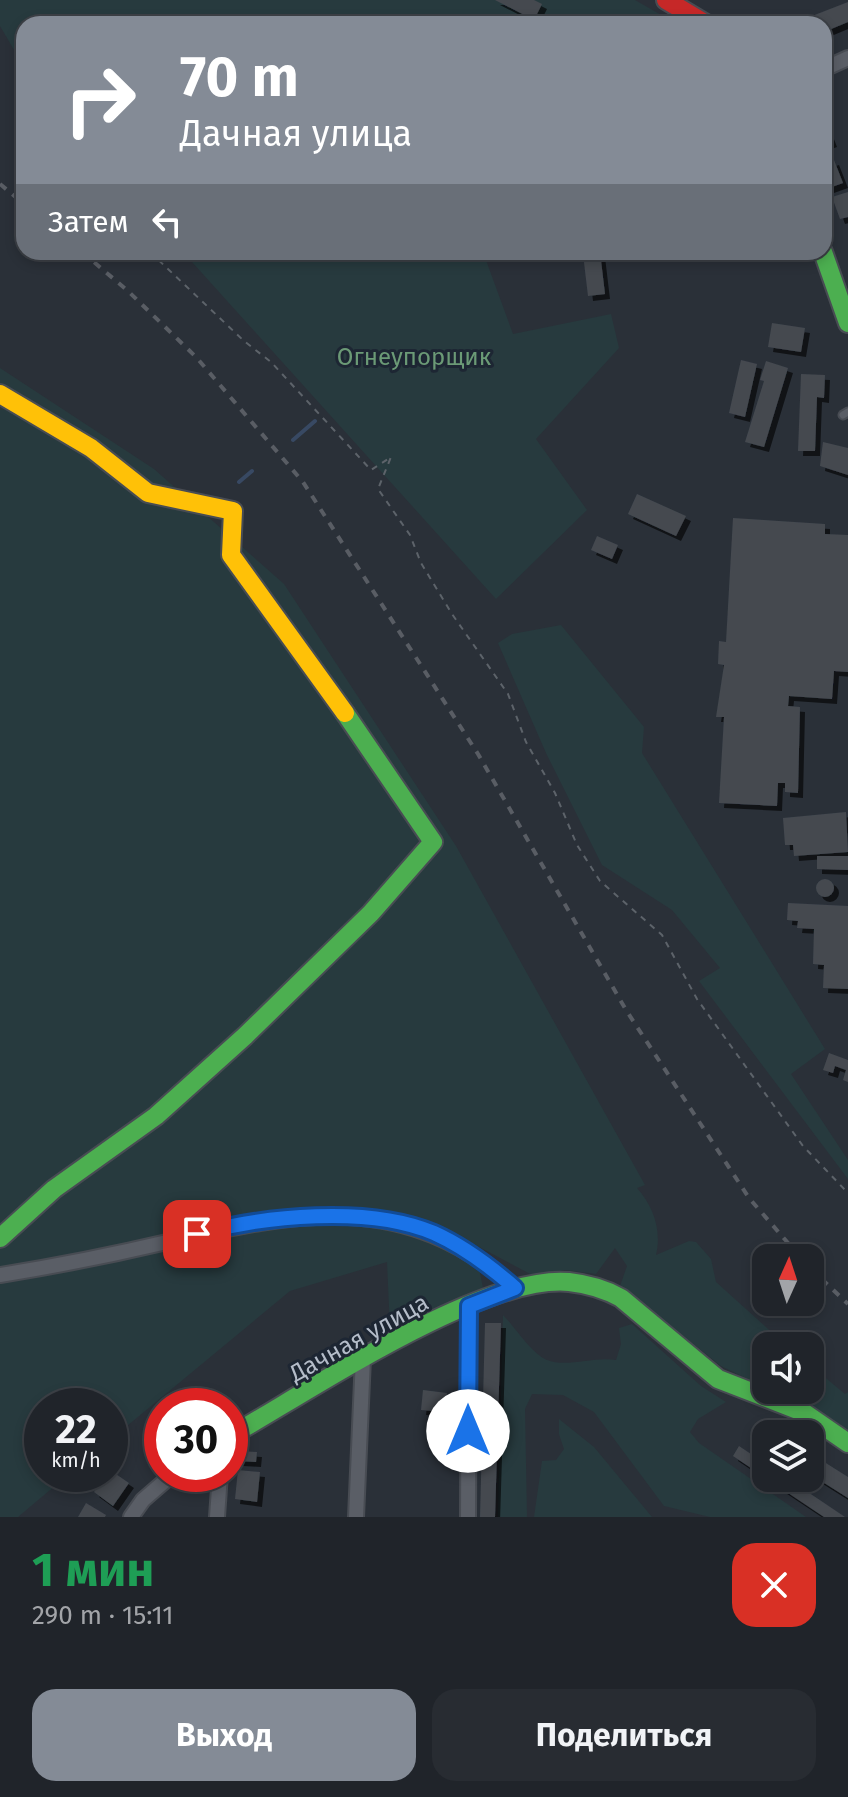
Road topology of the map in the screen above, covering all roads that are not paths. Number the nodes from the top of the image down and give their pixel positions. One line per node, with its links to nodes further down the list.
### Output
1 (666, 0): 2 (street)
2 (693, 16)
3 (826, 260): 4 (street)
4 (848, 323)
5 (0, 394): 6 (street)
6 (0, 1238)
7 (0, 1275): 8 (street)
8 (515, 1288): 9 (street, Дачная улица); 12 (street, Дачная улица)
9 (469, 1306): 10 (street, Дачная улица); 18 (street)
10 (363, 1358): 11 (street, Дачная улица); 17 (street)
11 (248, 1425)
12 (848, 1443)
13 (152, 1492): 15 (street)
14 (219, 1492): 16 (street)
15 (131, 1517)
16 (217, 1517)
17 (356, 1517)
18 (468, 1517)

